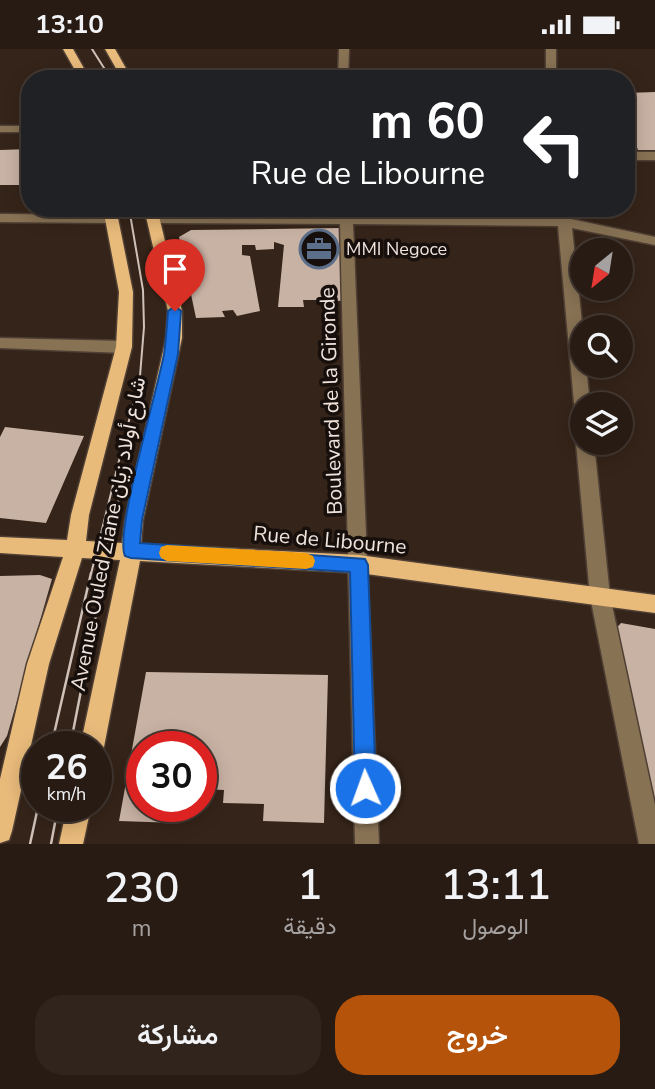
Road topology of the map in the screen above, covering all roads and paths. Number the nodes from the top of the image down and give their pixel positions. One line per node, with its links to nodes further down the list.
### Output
1 (68, 49): 5 (main road)
2 (110, 49): 6 (main road)
3 (344, 49): 7 (street)
4 (551, 49): 8 (street)
5 (80, 70)
6 (122, 70)
7 (343, 70)
8 (551, 70)
9 (0, 129): 10 (street)
10 (21, 129)
11 (635, 156): 12 (street)
12 (655, 156)
13 (27, 217): 19 (street)
14 (110, 217): 22 (main road, Avenue Ouled Ziane شارع أولاد زيان)
15 (153, 217): 27 (main road, Avenue Ouled Ziane شارع أولاد زيان)
16 (347, 217): 28 (street, Boulevard de la Gironde)
17 (564, 217): 23 (street)
18 (571, 217): 20 (street)
19 (0, 218)
20 (655, 241)
21 (0, 343): 22 (street)
22 (124, 347): 26 (main road, Avenue Ouled Ziane شارع أولاد زيان)
23 (581, 392)
24 (587, 455): 29 (street)
25 (0, 545): 26 (main road, Rue de Libourne)
26 (75, 549): 27 (main road, Rue de Libourne); 33 (main road, Avenue Ouled Ziane شارع أولاد زيان)
27 (131, 551): 28 (main road, Rue de Libourne); 31 (main road, Avenue Ouled Ziane شارع أولاد زيان)
28 (359, 565): 29 (main road, Rue de Libourne); 35 (street, Boulevard de la Gironde)
29 (600, 596): 30 (main road, Rue de Libourne); 36 (street)
30 (655, 604)
31 (95, 731)
32 (76, 822): 34 (main road)
33 (0, 831)
34 (71, 844)
35 (367, 844)
36 (651, 844)

